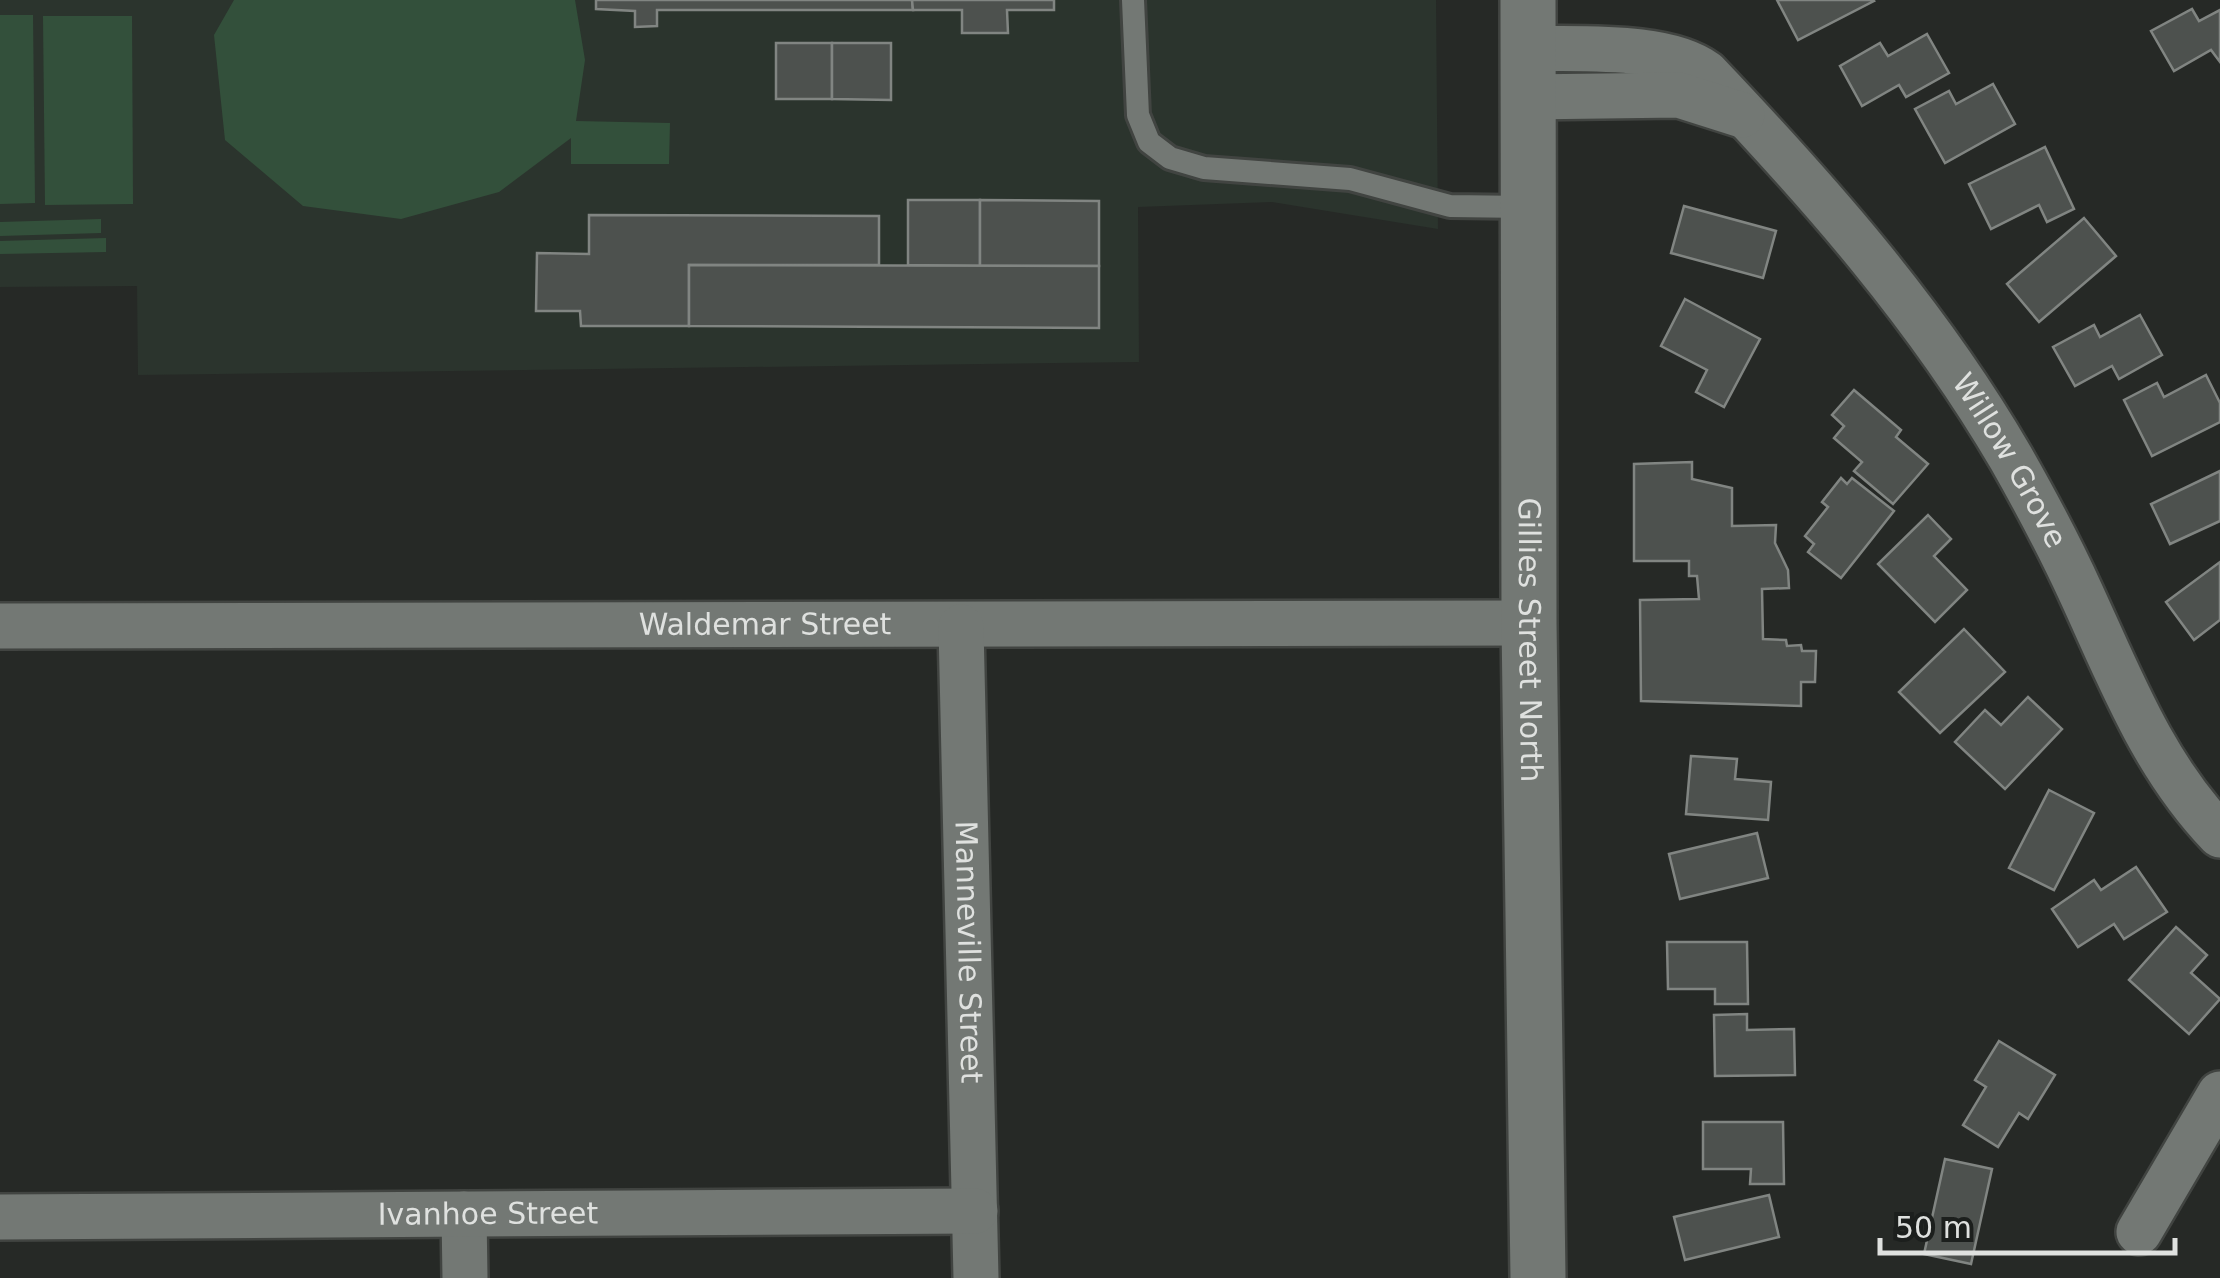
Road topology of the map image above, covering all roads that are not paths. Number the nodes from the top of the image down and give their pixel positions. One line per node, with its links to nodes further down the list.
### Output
1 (1133, 0): 3 (lane)
2 (1528, 48): 3 (main road, Gillies Street North); 7 (street, Willow Grove)
3 (1526, 207): 4 (main road, Gillies Street North)
4 (1529, 624): 6 (street, Waldemar Street); 15 (main road, Gillies Street North)
5 (0, 626): 6 (street, Waldemar Street)
6 (961, 627): 9 (street, Manneville Street)
7 (2220, 835)
8 (2220, 1094): 12 (street)
9 (975, 1210): 10 (street, Ivanhoe Street); 14 (street, Manneville Street)
10 (464, 1214): 11 (street, Ivanhoe Street); 13 (street)
11 (0, 1217)
12 (2139, 1232)
13 (464, 1278)
14 (976, 1278)
15 (1538, 1278)

